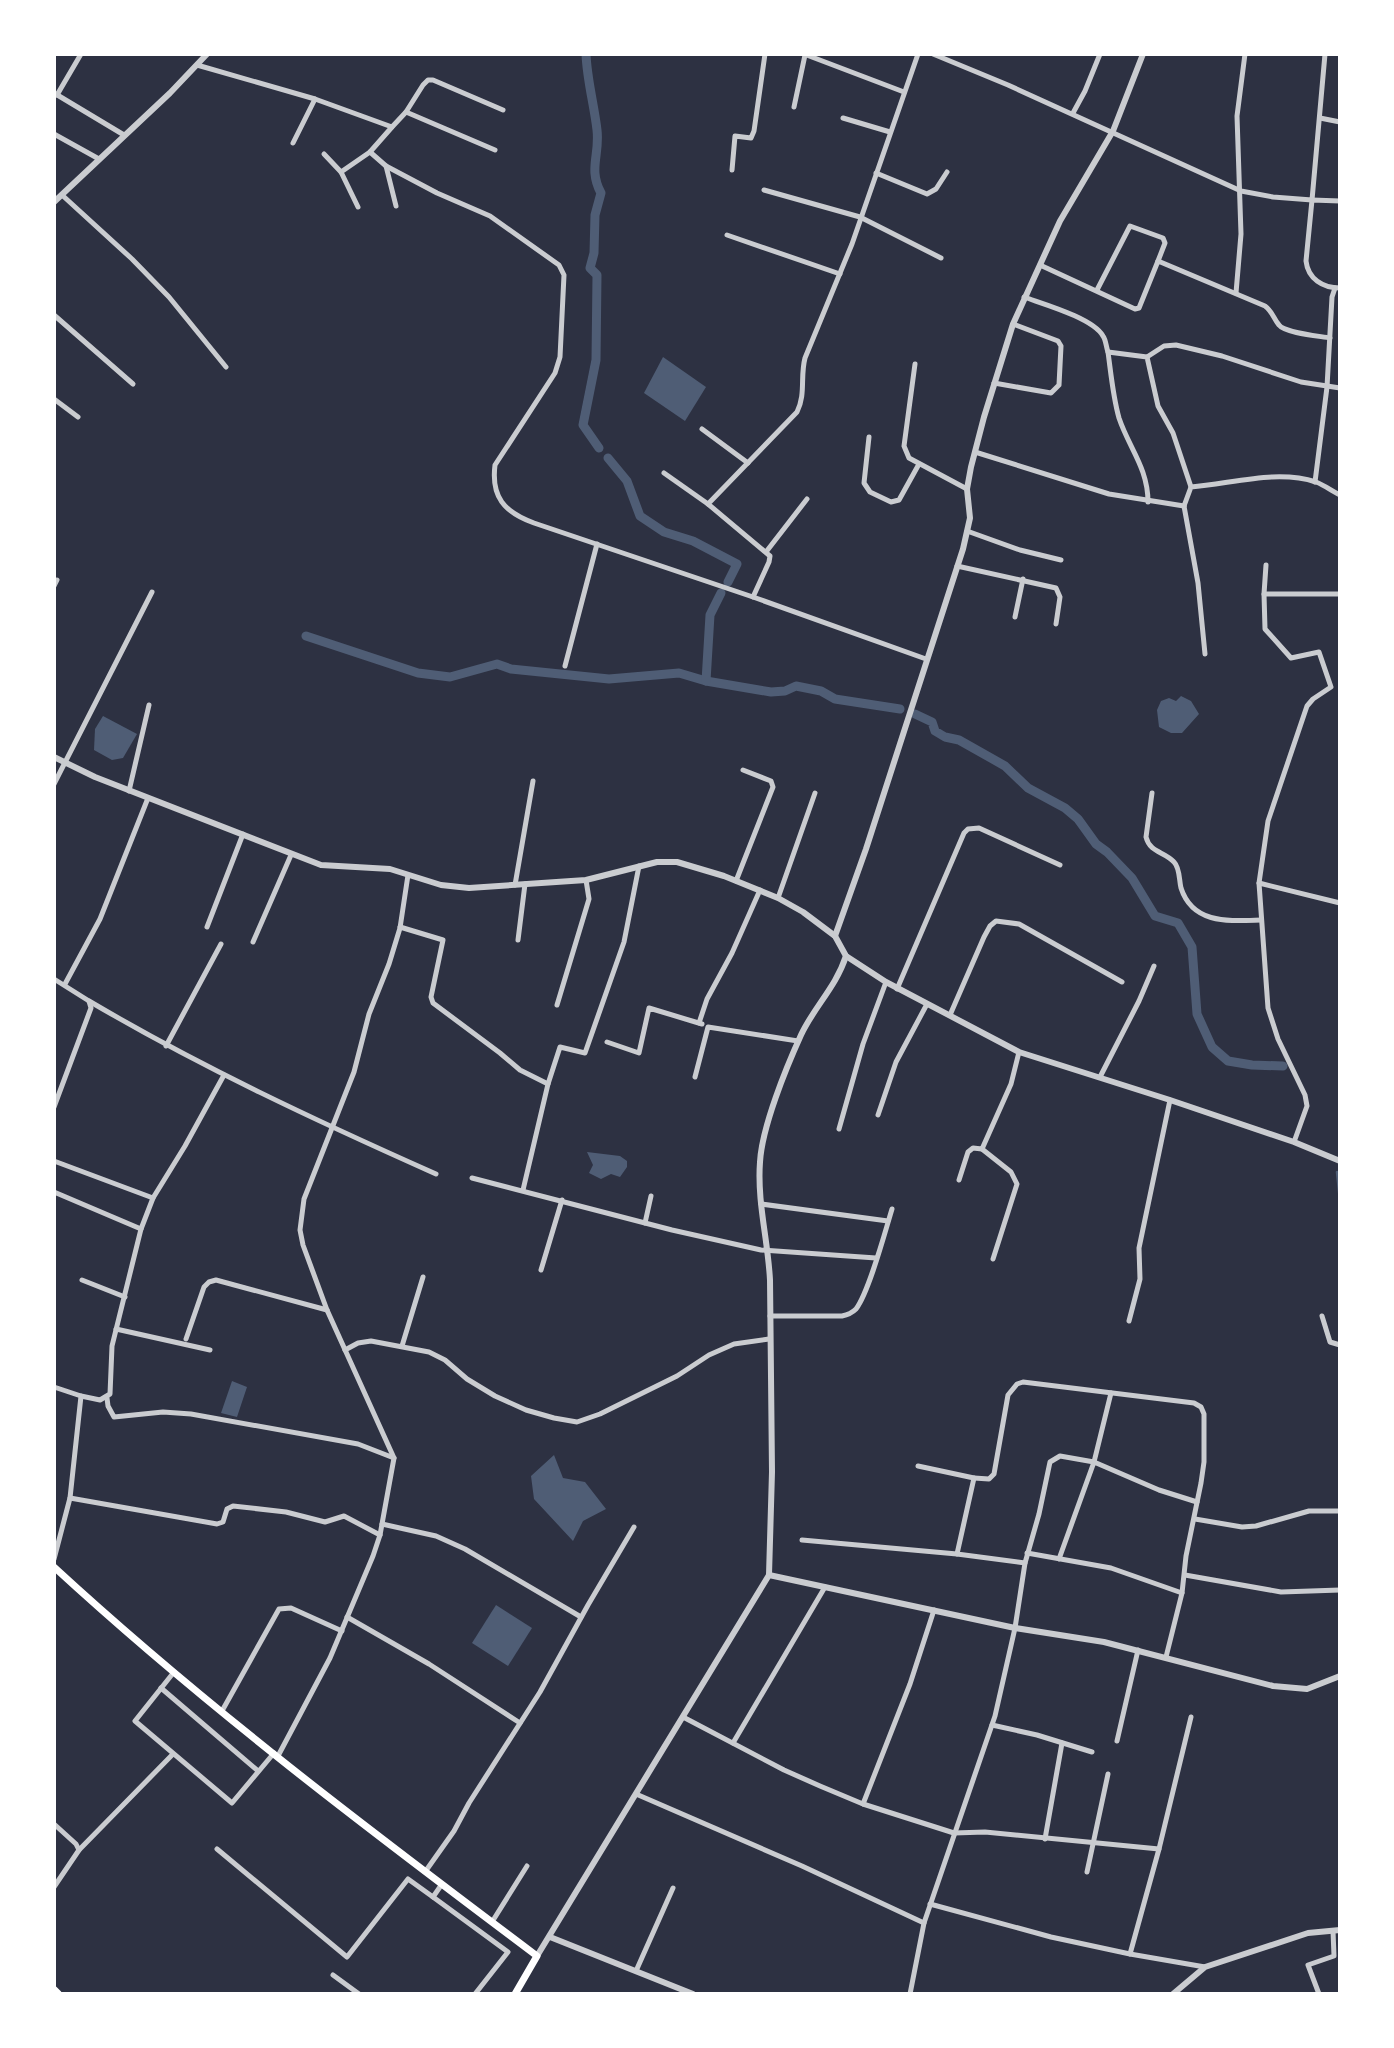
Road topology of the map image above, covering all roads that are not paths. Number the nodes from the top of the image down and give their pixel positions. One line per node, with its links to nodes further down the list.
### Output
1 (81, 54): 13 (street)
2 (207, 54): 11 (street)
3 (765, 54): 33 (street)
4 (804, 54): 12 (street); 15 (street)
5 (918, 54): 12 (street)
6 (933, 54): 18 (street)
7 (1100, 54): 18 (street)
8 (1143, 54): 23 (street)
9 (1245, 54): 38 (street)
10 (1325, 54): 20 (street)
11 (197, 65): 14 (street); 26 (street)
12 (904, 92): 24 (street)
13 (55, 94): 26 (street)
14 (315, 99): 22 (street); 27 (street)
15 (794, 107)
16 (503, 110): 17 (street)
17 (407, 112): 22 (street); 28 (street)
18 (1073, 113): 23 (street)
19 (843, 118): 24 (street)
20 (1320, 118): 21 (street); 40 (street)
21 (1340, 121)
22 (392, 127): 29 (street)
23 (1113, 131): 38 (street); 49 (street)
24 (890, 132): 36 (street)
25 (54, 134): 31 (street)
26 (124, 135): 31 (street)
27 (293, 143)
28 (495, 150)
29 (370, 152): 32 (street); 34 (street)
30 (324, 154): 34 (street)
31 (99, 159): 39 (street)
32 (386, 166): 43 (street); 83 (street)
33 (732, 170)
34 (341, 172): 44 (street)
35 (947, 172): 36 (street)
36 (876, 173): 45 (street)
37 (764, 190): 45 (street)
38 (1241, 191): 40 (street); 53 (street)
39 (62, 195): 42 (street); 61 (street)
40 (1312, 200): 41 (street); 51 (street)
41 (1340, 201)
42 (54, 202)
43 (396, 206)
44 (358, 207)
45 (860, 217): 47 (street); 50 (street)
46 (727, 235): 50 (street)
47 (941, 258)
48 (1158, 261): 52 (street); 52 (street); 53 (street)
49 (1040, 265): 52 (street); 54 (street)
50 (841, 274): 71 (street)
51 (1337, 288): 57 (street)
52 (1097, 290)
53 (1236, 293): 57 (street)
54 (1024, 297): 56 (street); 58 (street)
55 (54, 315): 63 (street)
56 (1013, 324): 62 (street); 62 (street)
57 (1330, 338): 64 (street)
58 (1108, 352): 59 (street); 79 (street)
59 (1147, 357): 64 (street); 75 (street)
60 (915, 364): 72 (street)
61 (226, 367)
62 (994, 383): 70 (street)
63 (133, 384)
64 (1327, 387): 65 (street); 74 (street)
65 (1340, 388)
66 (54, 399): 67 (street)
67 (78, 417)
68 (702, 429): 71 (street)
69 (869, 437): 72 (street)
70 (975, 452): 76 (street); 79 (street)
71 (748, 463): 80 (street)
72 (919, 464): 76 (street)
73 (664, 473): 80 (street)
74 (1315, 482): 75 (street); 77 (street)
75 (1191, 487): 81 (street)
76 (967, 489): 82 (street)
77 (1340, 495)
78 (807, 499): 84 (street)
79 (1148, 502): 81 (street)
80 (708, 505): 84 (street)
81 (1184, 506): 95 (street)
82 (967, 531): 85 (street); 87 (street)
83 (597, 544): 92 (street); 97 (street)
84 (766, 552): 92 (street)
85 (1061, 560)
86 (1266, 565): 90 (street)
87 (957, 566): 88 (street); 96 (street)
88 (1023, 579): 93 (street); 94 (street)
89 (152, 592): 100 (street)
90 (1264, 594): 91 (street); 115 (street)
91 (1340, 594)
92 (753, 597): 96 (street)
93 (1015, 617)
94 (1056, 624)
95 (1205, 654)
96 (926, 659): 124 (street)
97 (565, 666)
98 (149, 705): 104 (street)
99 (54, 757): 100 (street)
100 (64, 763): 103 (street); 104 (street)
101 (743, 770): 114 (street)
102 (533, 780): 117 (street)
103 (54, 784)
104 (130, 791): 107 (street)
105 (815, 793): 119 (street)
106 (1152, 793): 121 (street)
107 (148, 798): 108 (street); 133 (street)
108 (243, 834): 109 (street); 122 (street)
109 (291, 855): 112 (street); 126 (street)
110 (1060, 865): 134 (street)
111 (639, 866): 113 (street); 114 (street); 148 (street)
112 (408, 875): 117 (street); 123 (street)
113 (586, 880): 116 (street); 137 (street)
114 (736, 881): 118 (street)
115 (1259, 883): 120 (street); 121 (street)
116 (525, 884): 117 (street); 125 (street)
117 (515, 885)
118 (760, 890): 119 (street); 139 (street)
119 (778, 898): 124 (street)
120 (1340, 903)
121 (1261, 920): 154 (street)
122 (207, 927)
123 (400, 927): 148 (street); 152 (street)
124 (835, 936): 128 (street)
125 (518, 940)
126 (253, 942)
127 (221, 944): 143 (street)
128 (846, 957): 131 (street); 141 (street)
129 (1154, 966): 147 (street)
130 (54, 979): 133 (street)
131 (886, 982): 134 (street); 153 (street)
132 (1122, 982): 138 (street)
133 (65, 984): 135 (street)
134 (897, 989): 136 (street)
135 (89, 1001): 143 (street); 150 (street)
136 (927, 1004): 138 (street); 151 (street)
137 (557, 1005)
138 (950, 1015): 144 (street)
139 (699, 1023): 140 (street); 142 (street)
140 (708, 1027): 141 (street); 146 (street)
141 (798, 1041): 166 (street)
142 (607, 1042)
143 (166, 1046): 145 (street)
144 (1019, 1052): 147 (street); 155 (street)
145 (224, 1075): 152 (street); 164 (street)
146 (695, 1077)
147 (1100, 1077): 149 (street)
148 (548, 1084): 161 (street)
149 (1170, 1100): 154 (street); 181 (street)
150 (54, 1108)
151 (878, 1115)
152 (333, 1128): 158 (street); 178 (street)
153 (839, 1129)
154 (1294, 1142): 157 (street)
155 (982, 1149): 160 (street); 173 (street)
156 (54, 1161): 164 (street)
157 (1340, 1161)
158 (436, 1174)
159 (472, 1178): 161 (street)
160 (959, 1180)
161 (523, 1190): 165 (street)
162 (54, 1192): 170 (street)
163 (651, 1196): 169 (street)
164 (153, 1198): 170 (street)
165 (562, 1200): 169 (street); 174 (street)
166 (761, 1204): 168 (street); 171 (street)
167 (892, 1209): 168 (street)
168 (888, 1221): 172 (street)
169 (645, 1223): 171 (street)
170 (141, 1229): 177 (street)
171 (769, 1251): 172 (street); 179 (street)
172 (876, 1258): 179 (street)
173 (993, 1259)
174 (541, 1270)
175 (423, 1277): 186 (street)
176 (82, 1280): 177 (street)
177 (125, 1297): 182 (street)
178 (327, 1310): 183 (street); 188 (street)
179 (770, 1316): 184 (street)
180 (1322, 1316): 185 (street)
181 (1129, 1321)
182 (116, 1329): 187 (street); 192 (street)
183 (186, 1339)
184 (769, 1339): 186 (street); 211 (street)
185 (1340, 1345)
186 (401, 1346): 188 (street)
187 (210, 1350)
188 (345, 1350): 193 (street)
189 (54, 1387): 191 (street)
190 (1111, 1393): 194 (street); 196 (street); 198 (street)
191 (81, 1396): 192 (street); 197 (street)
192 (107, 1398): 193 (street)
193 (394, 1458): 201 (street)
194 (1094, 1461): 198 (street); 205 (street); 208 (street)
195 (918, 1466): 196 (street)
196 (974, 1478): 206 (street)
197 (70, 1499): 203 (street); 207 (street)
198 (1197, 1502): 200 (street)
199 (1340, 1511): 200 (street)
200 (1195, 1519): 212 (street)
201 (382, 1524): 203 (street); 218 (street)
202 (634, 1527): 218 (street)
203 (380, 1535): 217 (street)
204 (802, 1540): 206 (street)
205 (1027, 1553): 208 (street); 209 (street)
206 (957, 1554): 209 (street)
207 (54, 1559)
208 (1059, 1559): 215 (street)
209 (1025, 1563): 219 (street)
210 (54, 1567): 223 (main road)
211 (769, 1575): 213 (street); 227 (street)
212 (1185, 1575): 214 (street); 215 (street)
213 (825, 1587): 216 (street); 232 (street)
214 (1340, 1590)
215 (1182, 1593): 222 (street)
216 (934, 1610): 219 (street); 240 (street)
217 (347, 1617): 220 (street); 229 (street)
218 (581, 1617): 229 (street)
219 (1015, 1628): 221 (street); 230 (street)
220 (342, 1631): 226 (street); 236 (street)
221 (1138, 1650): 222 (street); 231 (street)
222 (1166, 1657): 224 (street)
223 (174, 1672): 225 (street); 226 (main road)
224 (1340, 1676)
225 (161, 1688): 235 (street); 237 (street)
226 (222, 1711): 236 (main road)
227 (683, 1717): 232 (street); 239 (street)
228 (1191, 1717): 246 (street)
229 (520, 1723): 249 (street)
230 (992, 1725): 233 (street); 242 (street)
231 (1117, 1741)
232 (733, 1743): 240 (street)
233 (1062, 1743): 234 (street); 243 (street)
234 (1093, 1752)
235 (173, 1754): 237 (street); 247 (street)
236 (276, 1754): 237 (street); 249 (main road)
237 (258, 1771)
238 (1108, 1774): 244 (street)
239 (636, 1794): 257 (street); 259 (street)
240 (863, 1804): 242 (street)
241 (54, 1824): 247 (street)
242 (954, 1833): 243 (street); 255 (street)
243 (1045, 1839): 244 (street)
244 (1092, 1843): 246 (street); 250 (street)
245 (217, 1849): 254 (street)
246 (1159, 1849): 260 (street)
247 (79, 1850): 252 (street)
248 (527, 1866): 256 (street)
249 (425, 1872): 251 (main road)
250 (1087, 1872)
251 (442, 1884): 254 (street); 256 (main road)
252 (54, 1887)
253 (673, 1888): 263 (street)
254 (433, 1897): 267 (street)
255 (930, 1904): 257 (street); 260 (street)
256 (492, 1922): 261 (main road)
257 (923, 1923): 270 (street)
258 (1336, 1931): 262 (street); 271 (street)
259 (550, 1937): 261 (street); 263 (street)
260 (1130, 1954): 262 (street)
261 (537, 1956): 268 (main road)
262 (1205, 1967): 265 (street)
263 (635, 1970): 269 (street)
264 (333, 1975): 266 (street)
265 (1174, 1993)
266 (359, 1994)
267 (475, 1994)
268 (514, 1994)
269 (693, 1994)
270 (910, 1994)
271 (1319, 1994)

